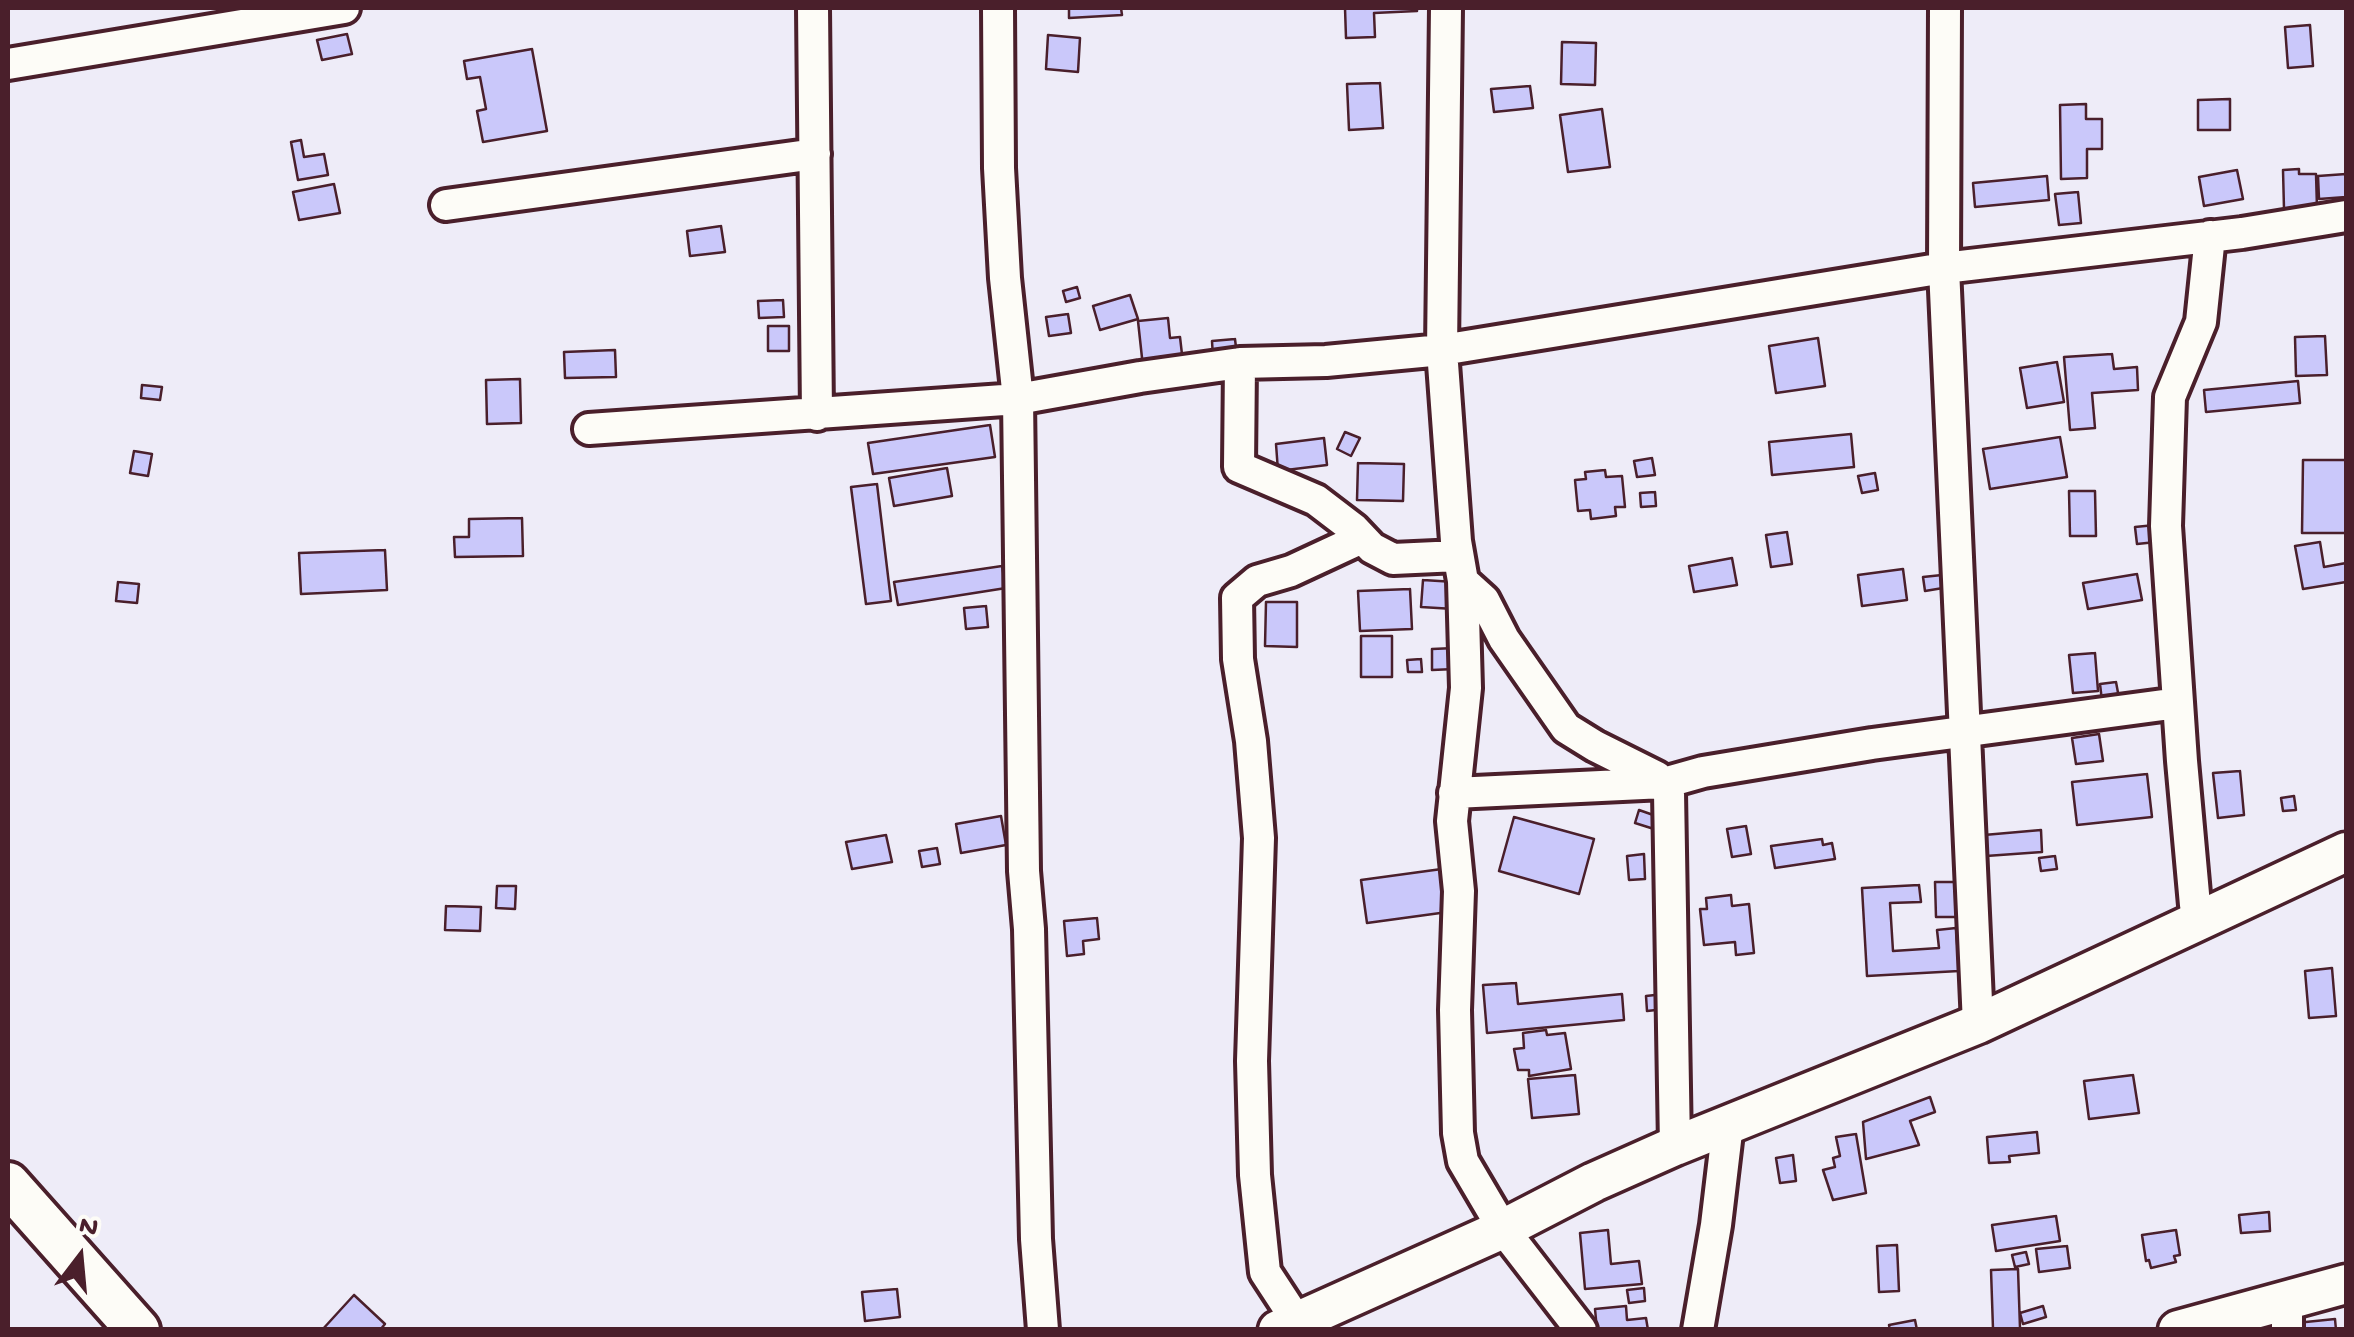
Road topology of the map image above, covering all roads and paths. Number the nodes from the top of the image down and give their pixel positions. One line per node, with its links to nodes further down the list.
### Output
1 (344, 8): 6 (street)
2 (814, 8): 8 (street)
3 (998, 8): 15 (street)
4 (1446, 8): 13 (street)
5 (1945, 8): 12 (street)
6 (245, 15): 7 (street)
7 (8, 64)
8 (815, 154): 9 (street); 16 (street)
9 (446, 205)
10 (2346, 216): 11 (street)
11 (2210, 236): 12 (street); 20 (street)
12 (1944, 268): 13 (street); 21 (street)
13 (1442, 350): 14 (street); 19 (street)
14 (1240, 363): 15 (street); 18 (street)
15 (1018, 399): 16 (street); 35 (street)
16 (817, 415): 17 (street)
17 (589, 429)
18 (1362, 538): 19 (street); 33 (street)
19 (1461, 568): 22 (street); 23 (street)
20 (2178, 702): 21 (street); 25 (street)
21 (1965, 730): 22 (street); 26 (street)
22 (1664, 783): 23 (street); 28 (street)
23 (1454, 793): 30 (street)
24 (2346, 852): 25 (main road)
25 (2202, 918): 26 (main road)
26 (1978, 1024): 27 (main road)
27 (1728, 1124): 28 (main road); 37 (street)
28 (1674, 1146): 30 (main road)
29 (8, 1184): 34 (highway)
30 (1502, 1229): 33 (main road); 36 (street)
31 (2346, 1284): 32 (main road)
32 (2287, 1315): 38 (main road)
33 (1288, 1325)
34 (138, 1330)
35 (1043, 1330)
36 (1581, 1330)
37 (1698, 1330)
38 (2178, 1330)

